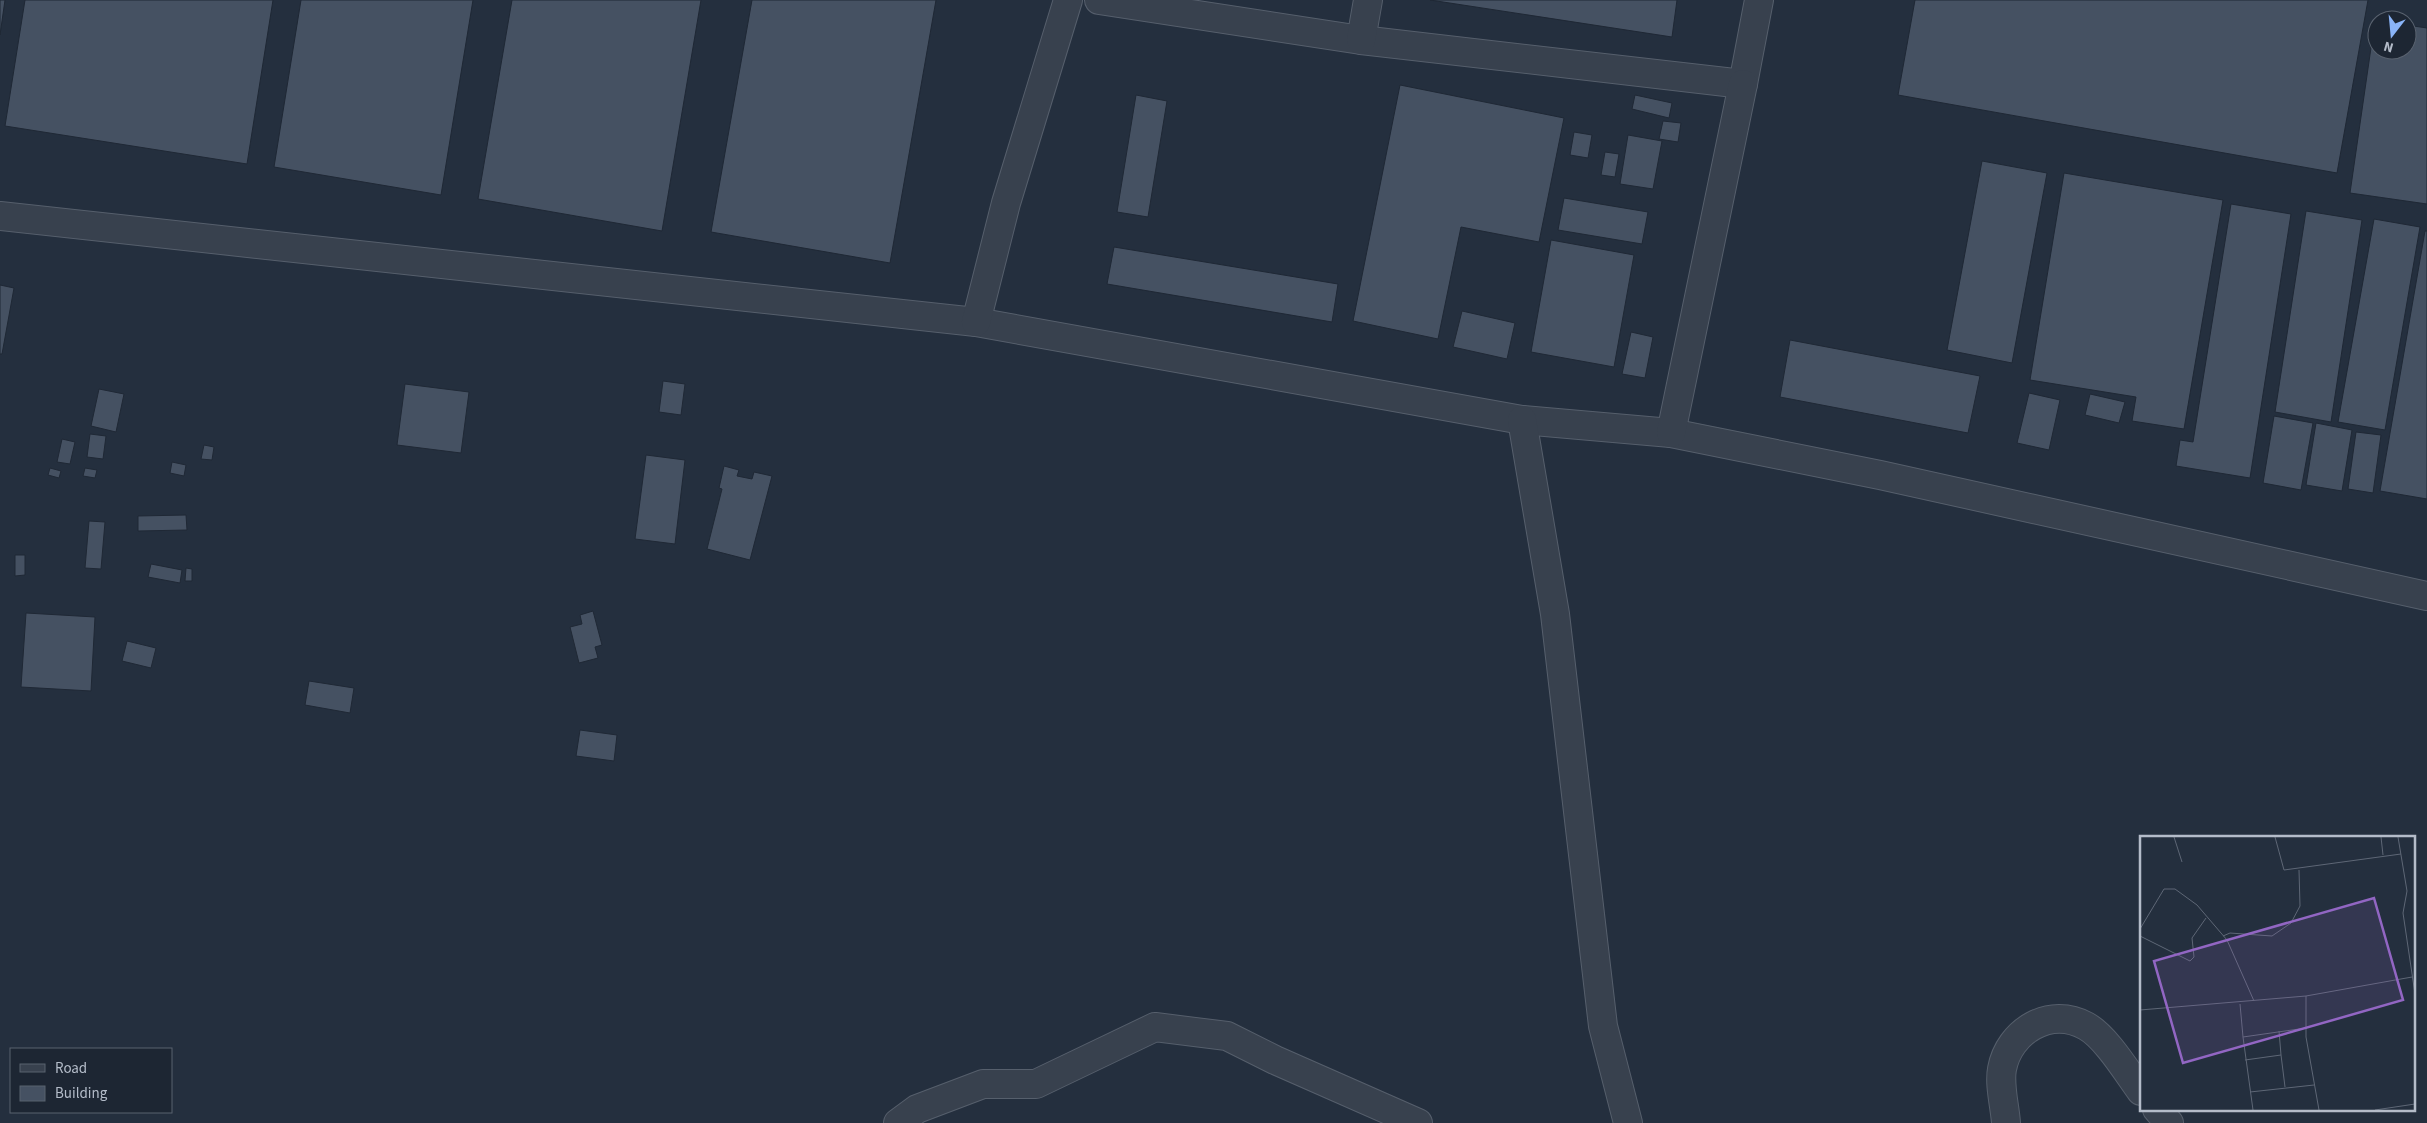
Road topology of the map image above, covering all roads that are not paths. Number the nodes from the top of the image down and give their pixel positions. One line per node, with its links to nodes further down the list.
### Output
1 (1068, 0): 8 (street)
2 (1099, 0): 5 (street)
3 (1368, 0): 5 (street)
4 (1759, 0): 6 (street)
5 (1361, 40): 6 (street)
6 (1743, 84): 10 (street)
7 (0, 216): 8 (street)
8 (976, 322): 9 (street)
9 (1522, 420): 10 (street); 16 (street)
10 (1671, 433): 11 (street)
11 (2427, 596)
12 (2140, 1089): 17 (street)
13 (2158, 1110): 18 (street)
14 (898, 1123): 15 (street)
15 (1418, 1123)
16 (1628, 1123)
17 (2006, 1123)
18 (2169, 1123)

